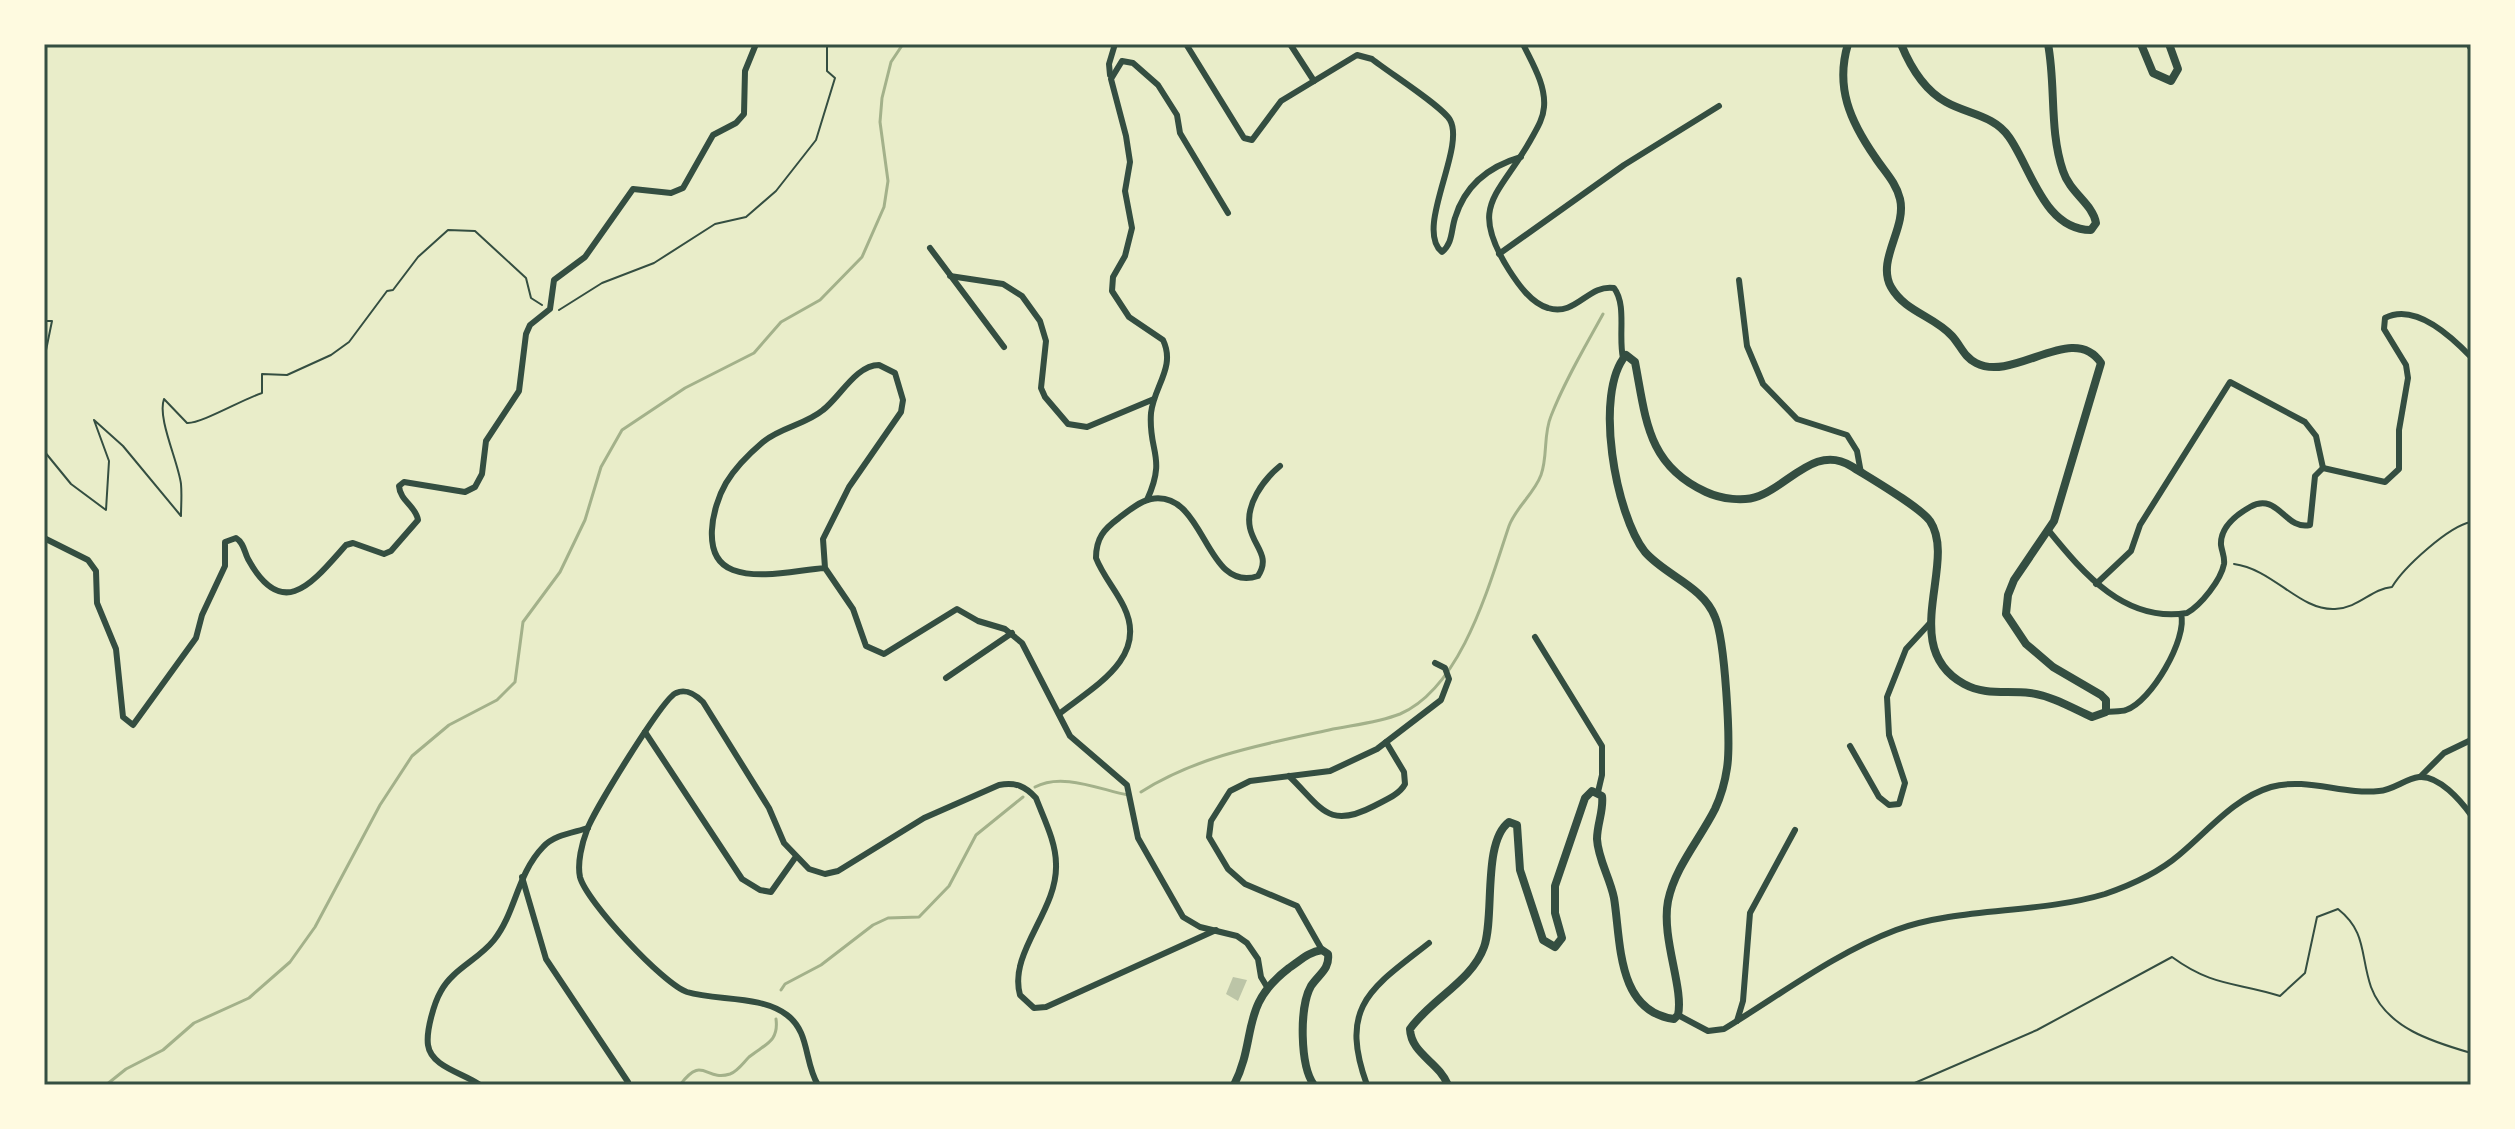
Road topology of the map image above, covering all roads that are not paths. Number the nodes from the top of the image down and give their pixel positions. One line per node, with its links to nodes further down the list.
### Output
1 (756, 44): 29 (street)
2 (1115, 44): 11 (street)
3 (1186, 44): 12 (street)
4 (1290, 44): 12 (street)
5 (1523, 44): 14 (street)
6 (1848, 44): 28 (main road)
7 (1901, 44): 8 (main road)
8 (2048, 44)
9 (2141, 44): 10 (main road)
10 (2169, 44)
11 (1111, 79): 15 (street); 23 (street)
12 (1314, 81): 14 (street)
13 (1719, 106): 17 (street)
14 (1521, 157): 17 (street)
15 (1228, 213)
16 (930, 248): 18 (street)
17 (1499, 254): 22 (street)
18 (950, 276): 20 (street); 23 (street)
19 (1739, 280): 26 (street)
20 (1004, 347)
21 (2471, 357): 25 (street)
22 (1623, 358): 26 (main road); 56 (main road)
23 (1154, 399): 27 (street)
24 (1280, 466): 27 (street)
25 (2323, 468): 31 (street); 32 (street)
26 (1861, 473): 33 (main road)
27 (1147, 500): 39 (street)
28 (2049, 531): 31 (street); 38 (main road)
29 (44, 538)
30 (825, 568): 30 (street); 34 (street)
31 (2096, 584): 32 (street)
32 (2181, 614): 38 (street)
33 (1930, 623): 38 (main road); 43 (street)
34 (1012, 633): 37 (street); 39 (street)
35 (1535, 637): 46 (street)
36 (1435, 663): 42 (street)
37 (946, 678)
38 (2106, 712)
39 (1059, 714): 52 (street)
40 (645, 732): 48 (street); 50 (street); 50 (street)
41 (2471, 740): 45 (street)
42 (1386, 742): 44 (street); 44 (street)
43 (1850, 746)
44 (1289, 776): 54 (street)
45 (2420, 777): 47 (street); 57 (street)
46 (1598, 792): 56 (main road); 64 (main road)
47 (2471, 815)
48 (588, 828): 51 (street); 60 (street)
49 (1795, 830): 57 (street)
50 (795, 858): 52 (street)
51 (522, 877): 58 (street); 59 (street)
52 (1216, 930): 55 (street)
53 (1429, 943): 63 (street)
54 (1322, 950): 55 (main road); 62 (main road)
55 (1267, 987): 61 (main road)
56 (1678, 1015): 57 (street)
57 (1736, 1021)
58 (628, 1082)
59 (480, 1085)
60 (818, 1085)
61 (1234, 1085)
62 (1314, 1085)
63 (1367, 1085)
64 (1448, 1085)

